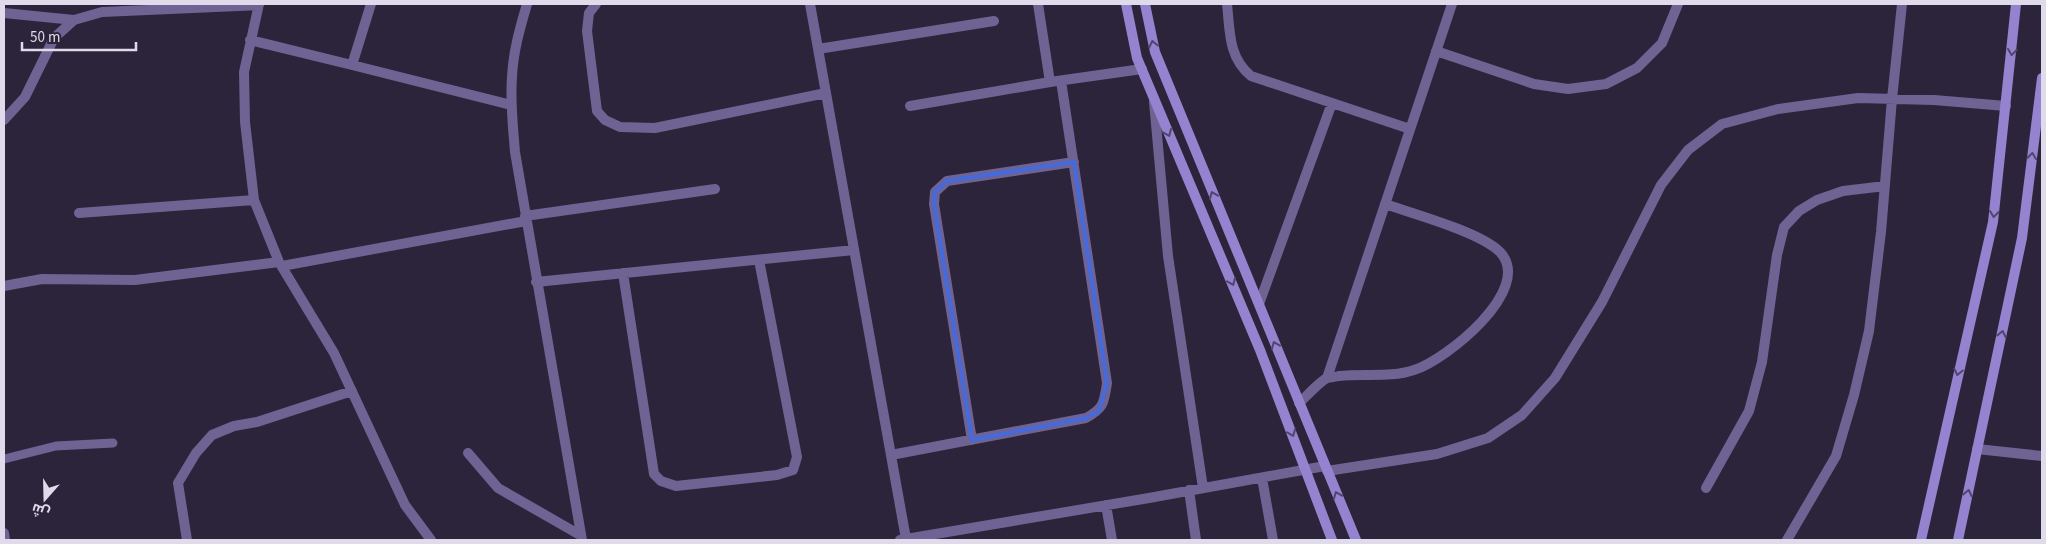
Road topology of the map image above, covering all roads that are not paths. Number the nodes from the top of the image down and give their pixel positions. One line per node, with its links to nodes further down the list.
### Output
1 (371, 4): 20 (street)
2 (527, 4): 29 (street)
3 (596, 4): 25 (street)
4 (810, 4): 18 (street)
5 (1038, 4): 24 (street)
6 (1126, 4): 21 (street)
7 (1145, 4): 48 (street, one-way to 7)
8 (1227, 4): 28 (street)
9 (1452, 4): 19 (street)
10 (1678, 4): 19 (street)
11 (1902, 4): 27 (street)
12 (2016, 4): 31 (street, one-way to 31)
13 (259, 5): 15 (street); 17 (street)
14 (4, 13): 15 (street)
15 (74, 20): 32 (street)
16 (994, 21): 18 (street)
17 (250, 40): 20 (street); 38 (street)
18 (818, 50): 25 (street)
19 (1436, 50): 33 (street)
20 (352, 65): 29 (street)
21 (1142, 69): 23 (street); 26 (street)
22 (2042, 78): 34 (street)
23 (1062, 81): 24 (street); 35 (street)
24 (1050, 82): 30 (street)
25 (826, 93): 42 (street)
26 (1154, 97): 60 (street, one-way to 60); 62 (street)
27 (1892, 99): 31 (street); 36 (street); 59 (street)
28 (1332, 103): 33 (street); 48 (street)
29 (511, 105): 41 (street)
30 (910, 106)
31 (2006, 106): 78 (street, one-way to 78)
32 (4, 120)
33 (1410, 129): 39 (street)
34 (2039, 135): 54 (street, one-way to 34)
35 (1074, 162): 52 (street); 52 (street)
36 (1885, 186): 63 (street); 77 (street)
37 (715, 189): 41 (street)
38 (254, 200): 40 (street); 44 (street)
39 (1385, 204): 49 (street); 49 (street)
40 (79, 213)
41 (526, 219): 44 (street); 46 (street)
42 (854, 250): 43 (street); 56 (street)
43 (759, 260): 45 (street); 45 (street)
44 (281, 264): 47 (street); 50 (street)
45 (623, 273): 46 (street)
46 (536, 282): 67 (street)
47 (4, 286)
48 (1259, 304): 51 (street, one-way to 48)
49 (1327, 378): 51 (street)
50 (352, 391): 69 (street); 70 (street)
51 (1299, 403): 59 (street)
52 (972, 440): 56 (street)
53 (113, 443): 58 (lane)
54 (1977, 449): 57 (street); 79 (street, one-way to 54)
55 (468, 453): 67 (street)
56 (891, 455): 71 (street)
57 (2042, 456)
58 (4, 459)
59 (1326, 468): 60 (street); 76 (street, one-way to 59)
60 (1306, 470): 61 (street); 75 (street)
61 (1262, 478): 62 (street); 74 (street)
62 (1203, 488): 64 (street)
63 (1706, 488)
64 (1189, 490): 65 (street); 73 (street)
65 (1106, 506): 71 (street); 72 (street)
66 (4, 533): 68 (street)
67 (581, 538)
68 (5, 540)
69 (187, 540)
70 (431, 540)
71 (902, 540)
72 (1112, 540)
73 (1196, 540)
74 (1273, 540)
75 (1332, 540)
76 (1356, 540)
77 (1787, 540)
78 (1921, 540)
79 (1958, 540)

